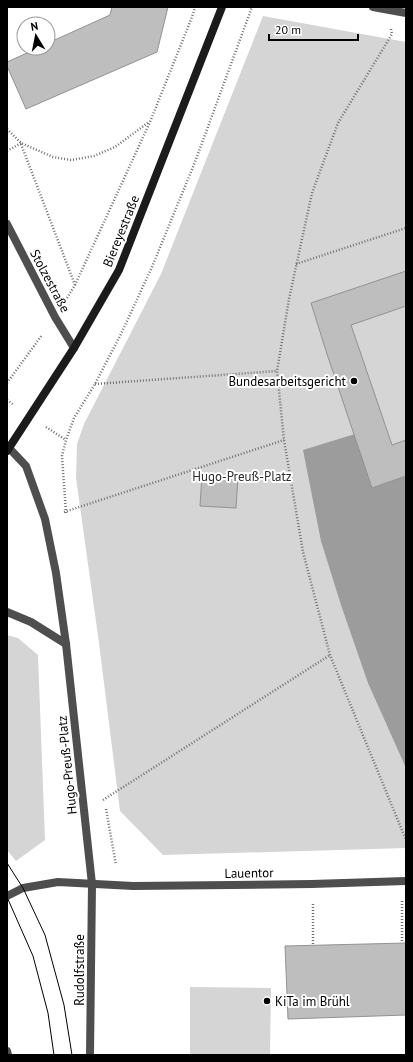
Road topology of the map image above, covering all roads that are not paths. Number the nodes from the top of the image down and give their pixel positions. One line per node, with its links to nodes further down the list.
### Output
1 (222, 7): 5 (main road, Biereyestraße)
2 (373, 7): 3 (street)
3 (406, 13)
4 (7, 224): 5 (street, Stolzestraße)
5 (74, 348): 6 (main road, Biereyestraße)
6 (8, 449): 8 (street, Hugo-Preuß-Platz)
7 (7, 612): 8 (street)
8 (66, 644): 10 (street, Hugo-Preuß-Platz)
9 (404, 881): 10 (street, Lauentor)
10 (92, 884): 11 (street, Lauentor); 14 (street, Rudolfstraße)
11 (7, 896)
12 (7, 1050): 13 (street)
13 (8, 1055)
14 (90, 1055)

